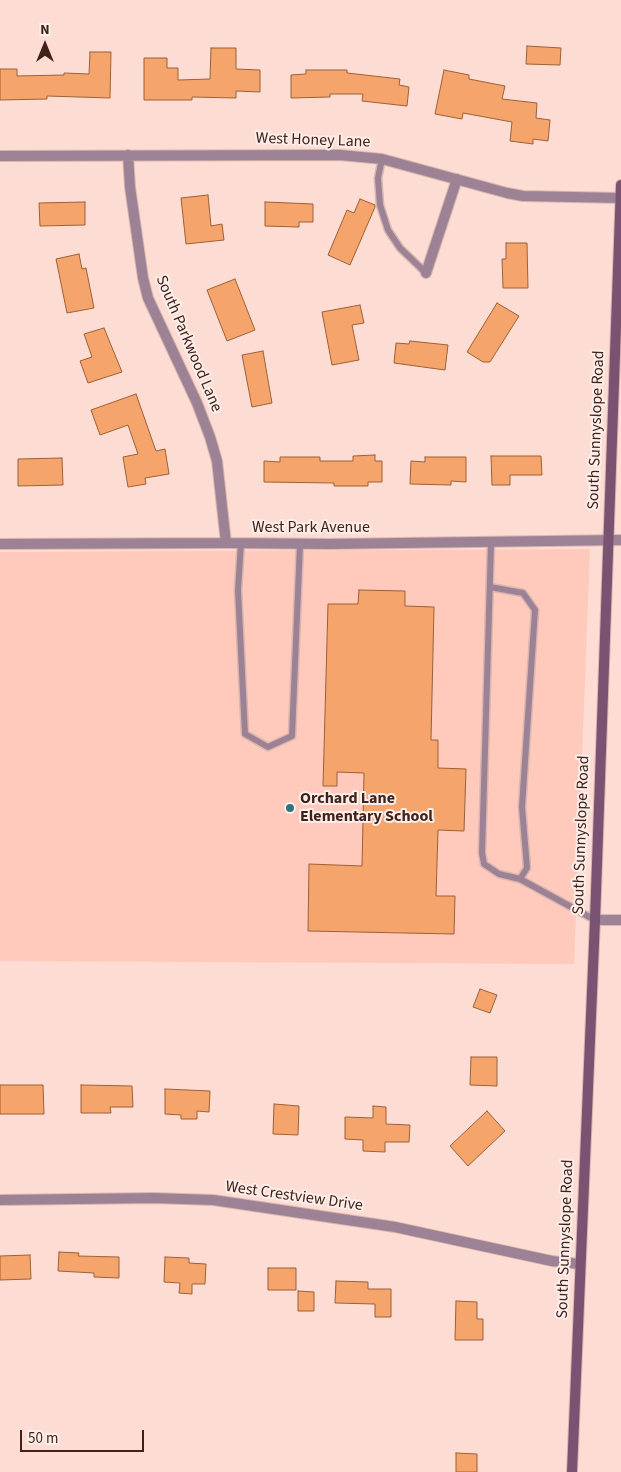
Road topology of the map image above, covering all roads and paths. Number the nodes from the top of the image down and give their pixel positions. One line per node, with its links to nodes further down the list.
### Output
1 (128, 155): 2 (street, West Honey Lane); 3 (street, West Honey Lane); 11 (street, South Parkwood Lane)
2 (0, 156)
3 (382, 159): 4 (street, West Honey Lane); 7 (lane)
4 (457, 179): 6 (street, West Honey Lane); 7 (street)
5 (621, 185): 6 (street, South Sunnyslope Road)
6 (621, 198): 8 (street, South Sunnyslope Road)
7 (426, 273)
8 (608, 540): 9 (street, West Park Avenue); 10 (street, West Park Avenue); 17 (street, South Sunnyslope Road)
9 (621, 540)
10 (491, 542): 14 (street, West Park Avenue); 15 (lane)
11 (226, 543): 12 (street, West Park Avenue); 13 (street, West Park Avenue)
12 (241, 543): 14 (street, West Park Avenue); 14 (lane)
13 (0, 544)
14 (300, 544)
15 (490, 587): 16 (lane); 16 (lane)
16 (520, 879): 17 (lane)
17 (594, 920): 18 (street); 20 (street, South Sunnyslope Road)
18 (621, 920)
19 (0, 1200): 20 (street, West Crestview Drive)
20 (580, 1264): 21 (street, South Sunnyslope Road)
21 (572, 1472)

